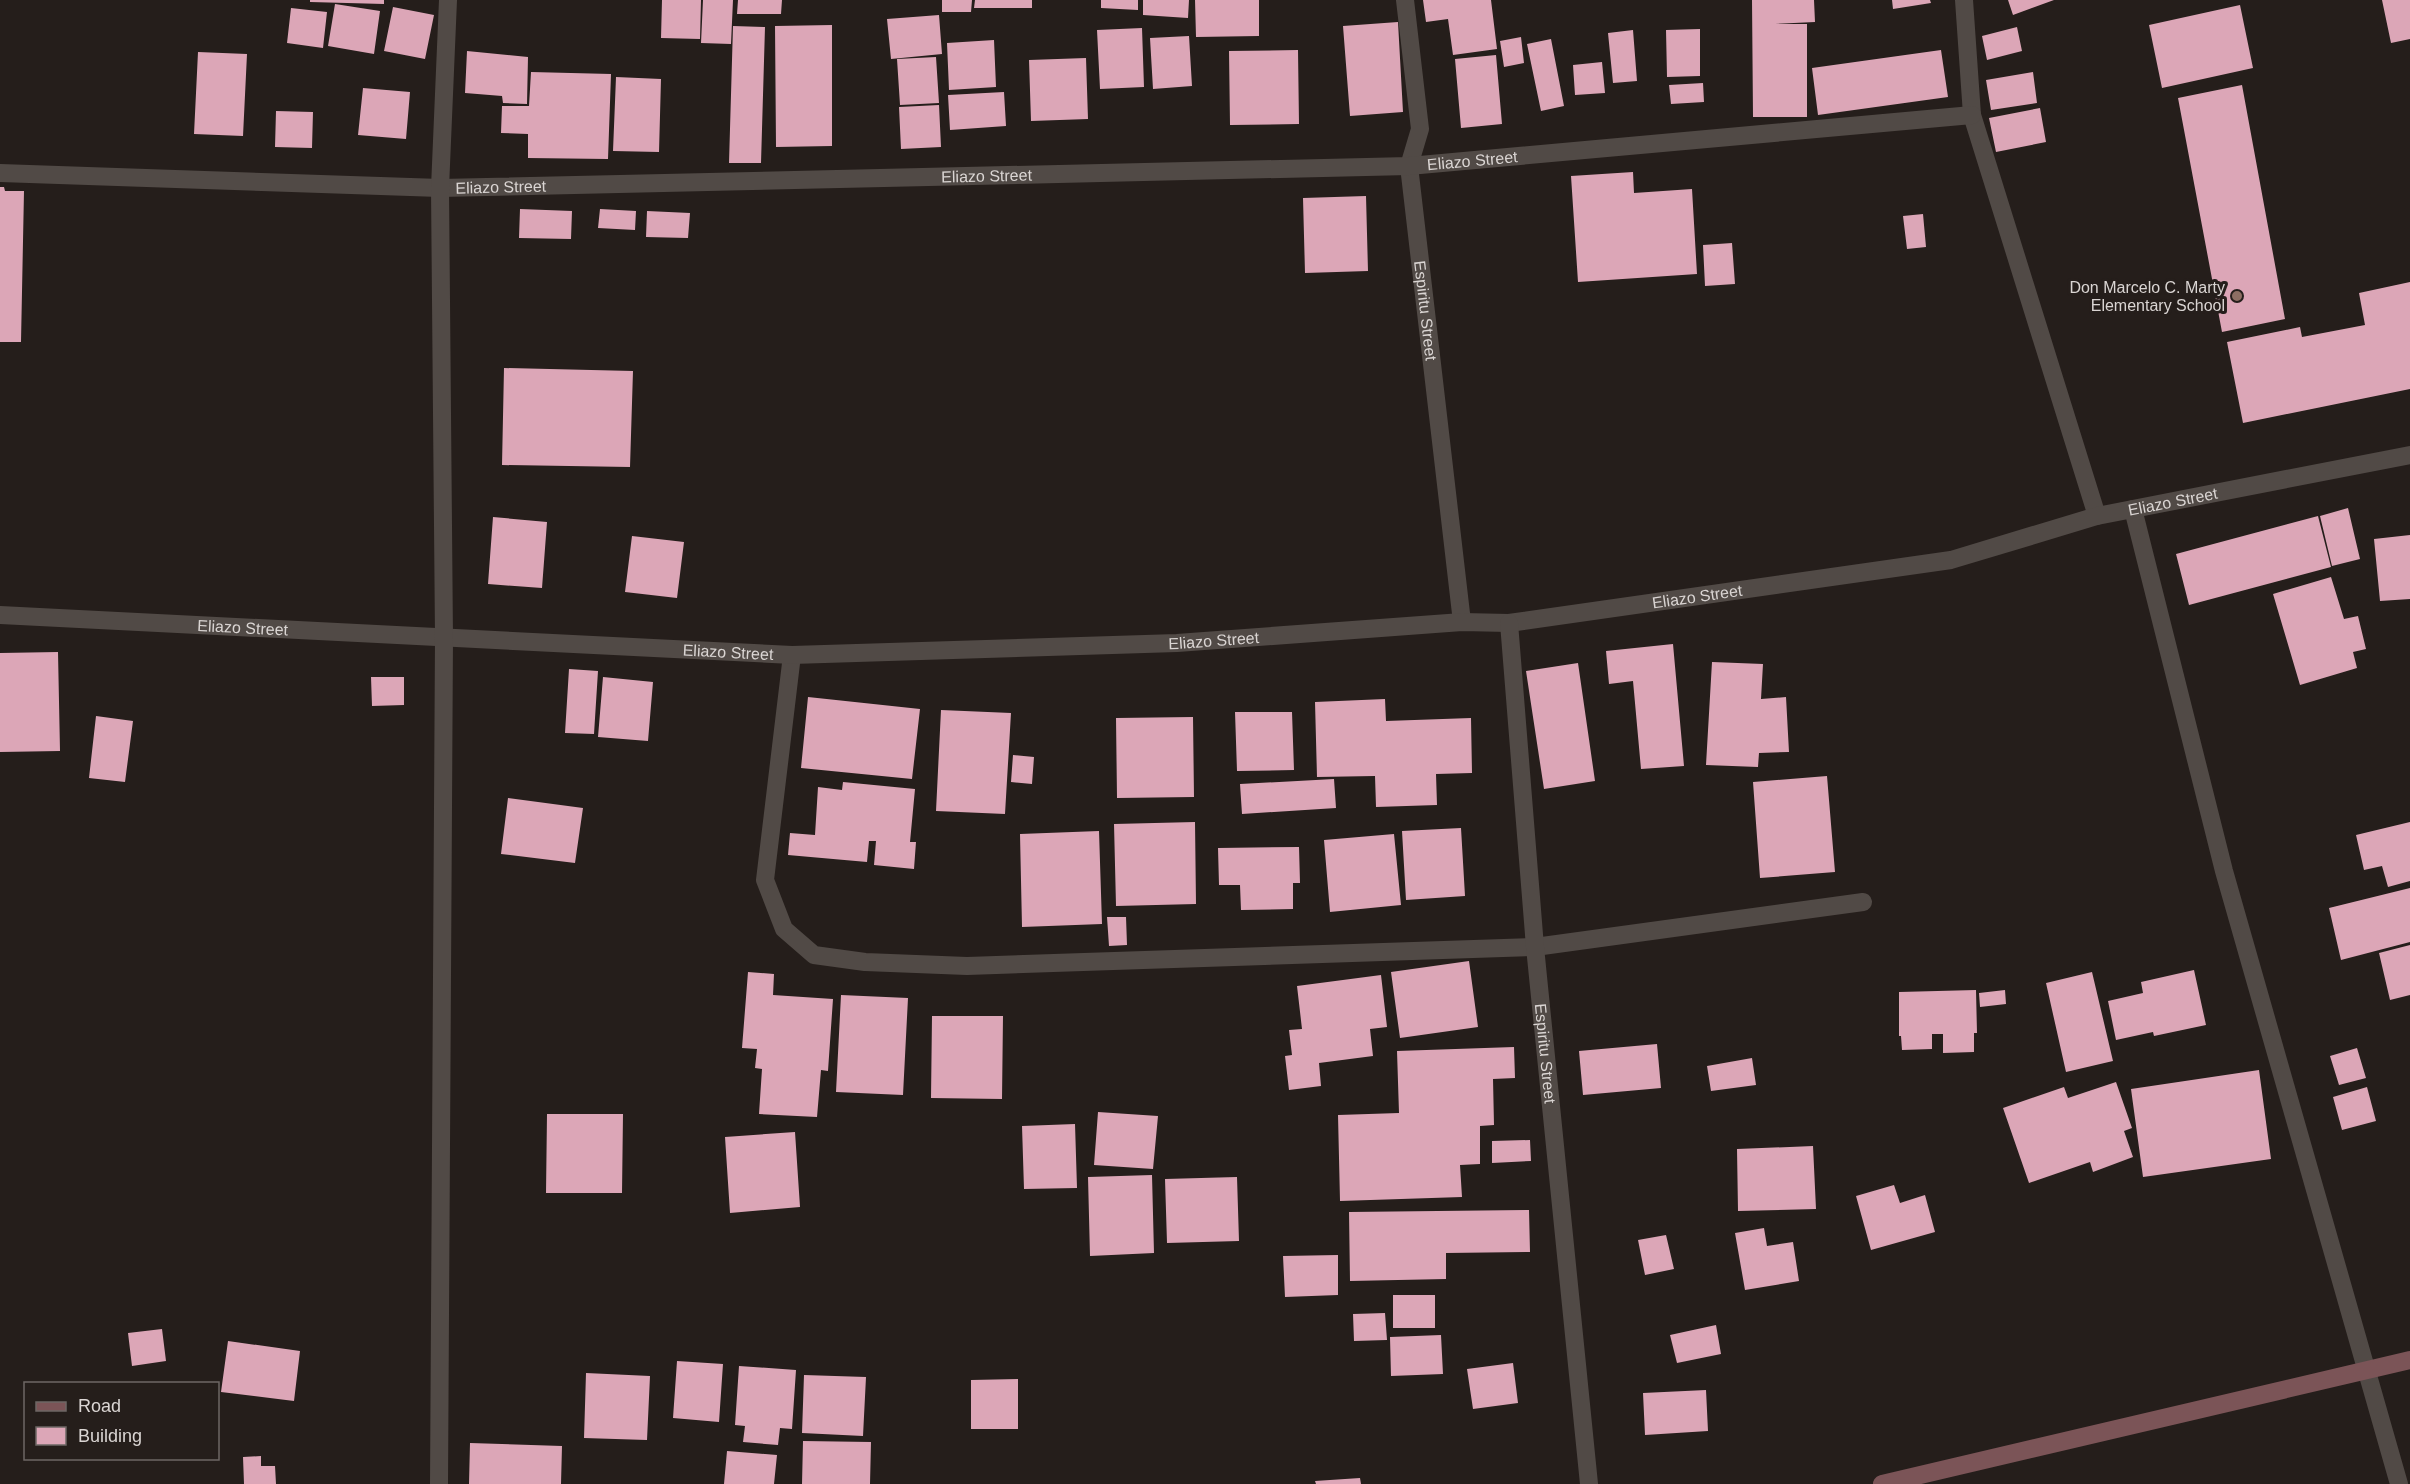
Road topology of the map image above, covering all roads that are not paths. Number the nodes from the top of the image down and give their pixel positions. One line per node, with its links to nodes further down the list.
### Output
1 (448, 0): 7 (street)
2 (1405, 0): 5 (street, Espiritu Street)
3 (1964, 0): 4 (street)
4 (1972, 116): 5 (street, Eliazo Street); 10 (street)
5 (1409, 166): 7 (street, Eliazo Street); 12 (street, Espiritu Street)
6 (0, 173): 7 (street, Eliazo Street)
7 (440, 188): 14 (street)
8 (2410, 455): 9 (street, Eliazo Street)
9 (2133, 508): 10 (street, Eliazo Street); 19 (street)
10 (2097, 516): 13 (street, Eliazo Street)
11 (0, 615): 14 (street, Eliazo Street)
12 (1462, 622): 13 (street, Eliazo Street); 15 (street, Eliazo Street)
13 (1509, 623): 17 (street, Espiritu Street)
14 (444, 638): 15 (street, Eliazo Street); 20 (street)
15 (792, 655): 17 (street)
16 (1863, 902): 17 (street)
17 (1535, 947): 21 (street, Espiritu Street)
18 (2410, 1360): 19 (street)
19 (2367, 1370): 22 (street); 23 (street)
20 (439, 1484)
21 (1589, 1484)
22 (1882, 1484)
23 (2399, 1484)

